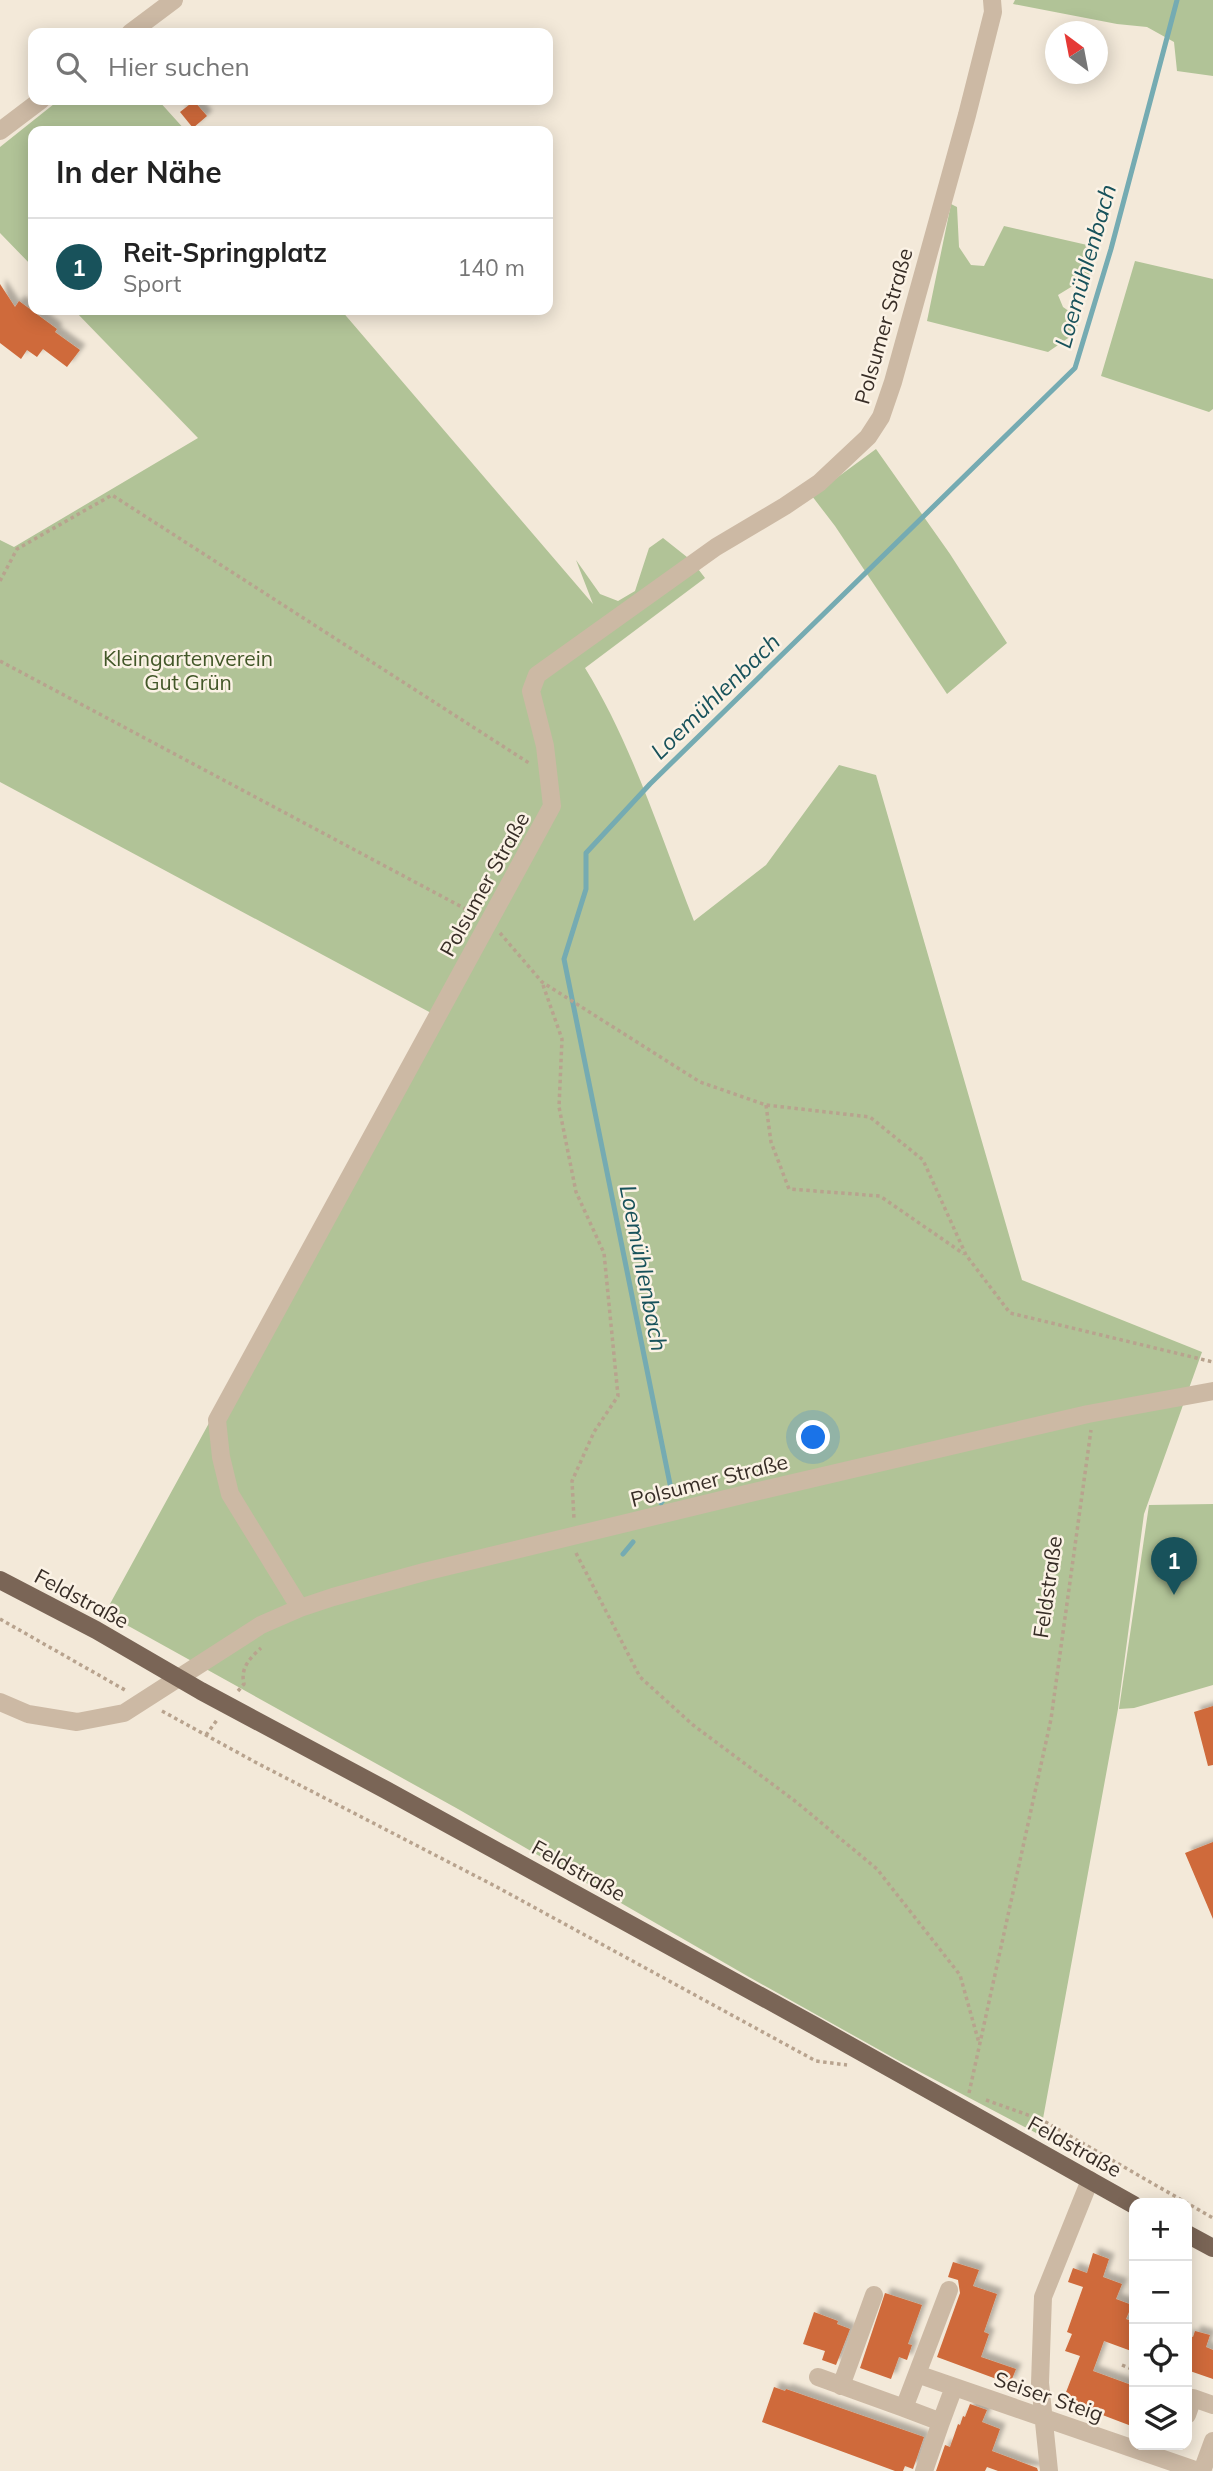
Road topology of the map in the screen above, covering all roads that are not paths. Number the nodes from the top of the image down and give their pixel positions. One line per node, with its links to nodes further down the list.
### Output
1 (174, 0): 3 (street)
2 (992, 0): 8 (street, Polsumer Straße)
3 (137, 28)
4 (34, 105): 5 (street)
5 (0, 131)
6 (1213, 1391): 8 (street, Polsumer Straße)
7 (0, 1580): 9 (main road, Feldstraße)
8 (300, 1608): 9 (street, Polsumer Straße)
9 (180, 1678): 10 (street, Polsumer Straße); 11 (main road, Feldstraße)
10 (0, 1702)
11 (1090, 2180): 12 (main road, Feldstraße); 24 (street)
12 (1129, 2202)
13 (1192, 2237): 14 (main road)
14 (1213, 2249)
15 (949, 2290): 17 (street)
16 (874, 2295): 19 (street)
17 (918, 2374): 20 (street, Seiser Steig); 23 (street)
18 (818, 2377): 19 (street)
19 (841, 2386): 23 (street)
20 (954, 2387): 24 (street, Seiser Steig); 25 (street)
21 (1192, 2403): 22 (street)
22 (1213, 2405)
23 (904, 2408): 25 (street)
24 (1044, 2418): 27 (street, Seiser Steig); 29 (street)
25 (941, 2422): 28 (street)
26 (1213, 2441): 30 (street, Seiser Steig)
27 (1172, 2453): 30 (street, Seiser Steig)
28 (923, 2471)
29 (1049, 2471)
30 (1200, 2471)

